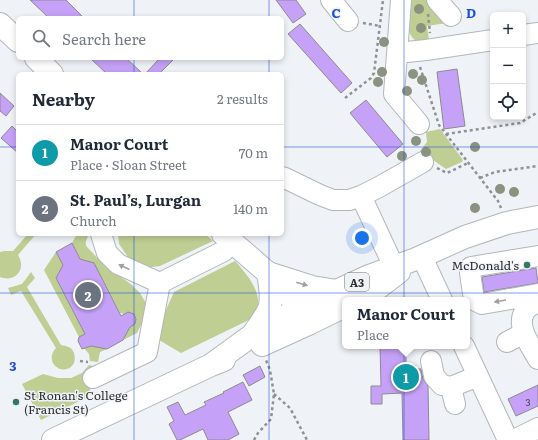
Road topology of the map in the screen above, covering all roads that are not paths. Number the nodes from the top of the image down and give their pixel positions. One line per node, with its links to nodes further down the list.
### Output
1 (331, 0): 5 (street)
2 (401, 0): 11 (street)
3 (432, 4): 4 (street)
4 (451, 16)
5 (348, 21)
6 (0, 24): 9 (main road)
7 (538, 33): 8 (street)
8 (526, 35)
9 (16, 39)
10 (490, 40): 11 (street)
11 (415, 51): 14 (street)
12 (38, 60): 13 (main road)
13 (50, 72)
14 (419, 124)
15 (418, 161): 17 (street)
16 (284, 178): 17 (street)
17 (361, 196): 23 (street)
18 (538, 217): 22 (main road, A3)
19 (103, 236): 25 (street, one-way to 19)
20 (227, 238): 24 (main road); 25 (street)
21 (538, 256): 26 (street, one-way to 21)
22 (419, 258): 23 (main road, A3); 28 (main road, A3); 29 (street)
23 (394, 266): 27 (main road, A3)
24 (268, 273): 30 (main road, one-way to 30); 32 (main road); 33 (main road)
25 (160, 283): 39 (street)
26 (538, 294)
27 (342, 297)
28 (362, 297)
29 (440, 297)
30 (341, 298): 32 (main road, A3)
31 (538, 303): 35 (street)
32 (304, 316): 33 (main road, A3); 37 (main road, A3)
33 (251, 336): 37 (main road, A3)
34 (465, 349): 38 (street)
35 (538, 359)
36 (431, 361): 38 (street)
37 (211, 365): 41 (main road, A3)
38 (478, 376): 42 (street)
39 (93, 378)
40 (538, 428): 43 (street)
41 (65, 437)
42 (508, 440)
43 (514, 440)

